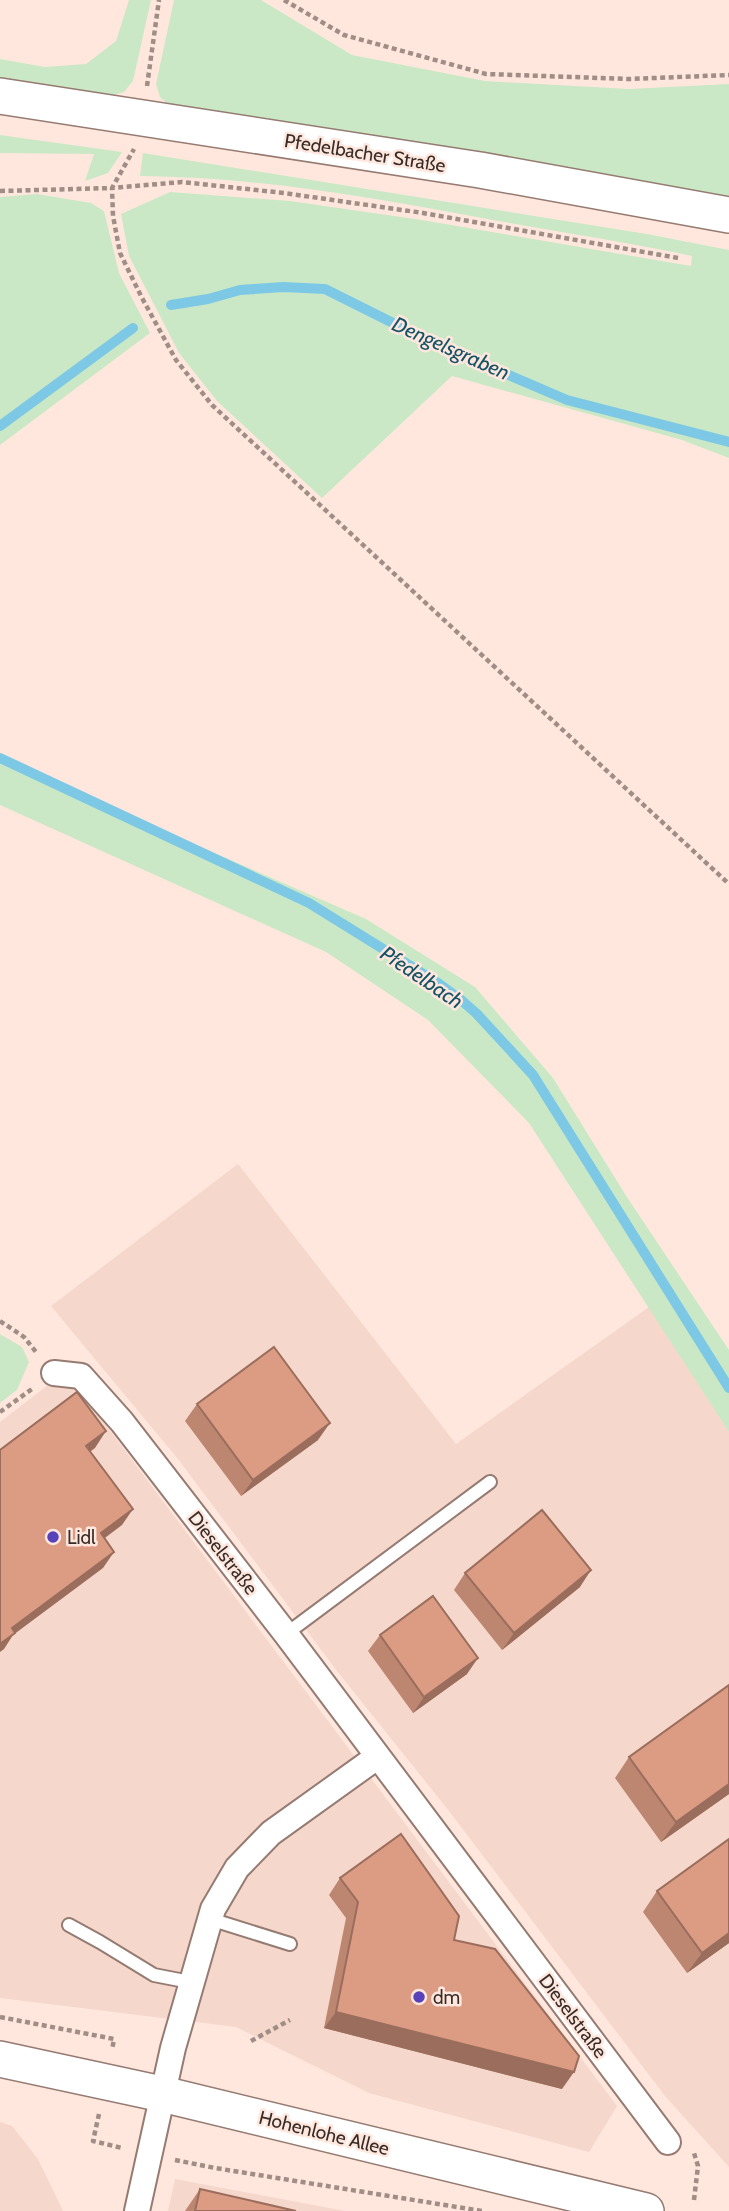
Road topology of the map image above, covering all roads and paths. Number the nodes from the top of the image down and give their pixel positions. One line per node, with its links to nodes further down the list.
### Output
1 (284, 0): 2 (path)
2 (729, 75)
3 (0, 96): 4 (main road, Pfedelbacher Straße)
4 (729, 215)
5 (678, 258): 6 (path)
6 (729, 884)
7 (0, 1321): 8 (path)
8 (54, 1373): 9 (path); 11 (street, Dieselstraße)
9 (0, 1412)
10 (490, 1482): 11 (lane)
11 (286, 1634): 12 (street, Dieselstraße)
12 (377, 1757): 13 (street); 23 (street, Dieselstraße)
13 (210, 1919): 15 (lane); 16 (street)
14 (69, 1925): 16 (lane)
15 (290, 1944)
16 (190, 1982): 22 (street)
17 (0, 2017): 19 (path)
18 (290, 2020): 20 (path)
19 (114, 2039)
20 (251, 2041)
21 (0, 2059): 22 (main road, Hohenlohe Allee)
22 (162, 2094): 25 (street); 27 (main road, Hohenlohe Allee)
23 (668, 2141)
24 (215, 2168): 26 (path)
25 (137, 2211)
26 (482, 2211)
27 (646, 2211)

